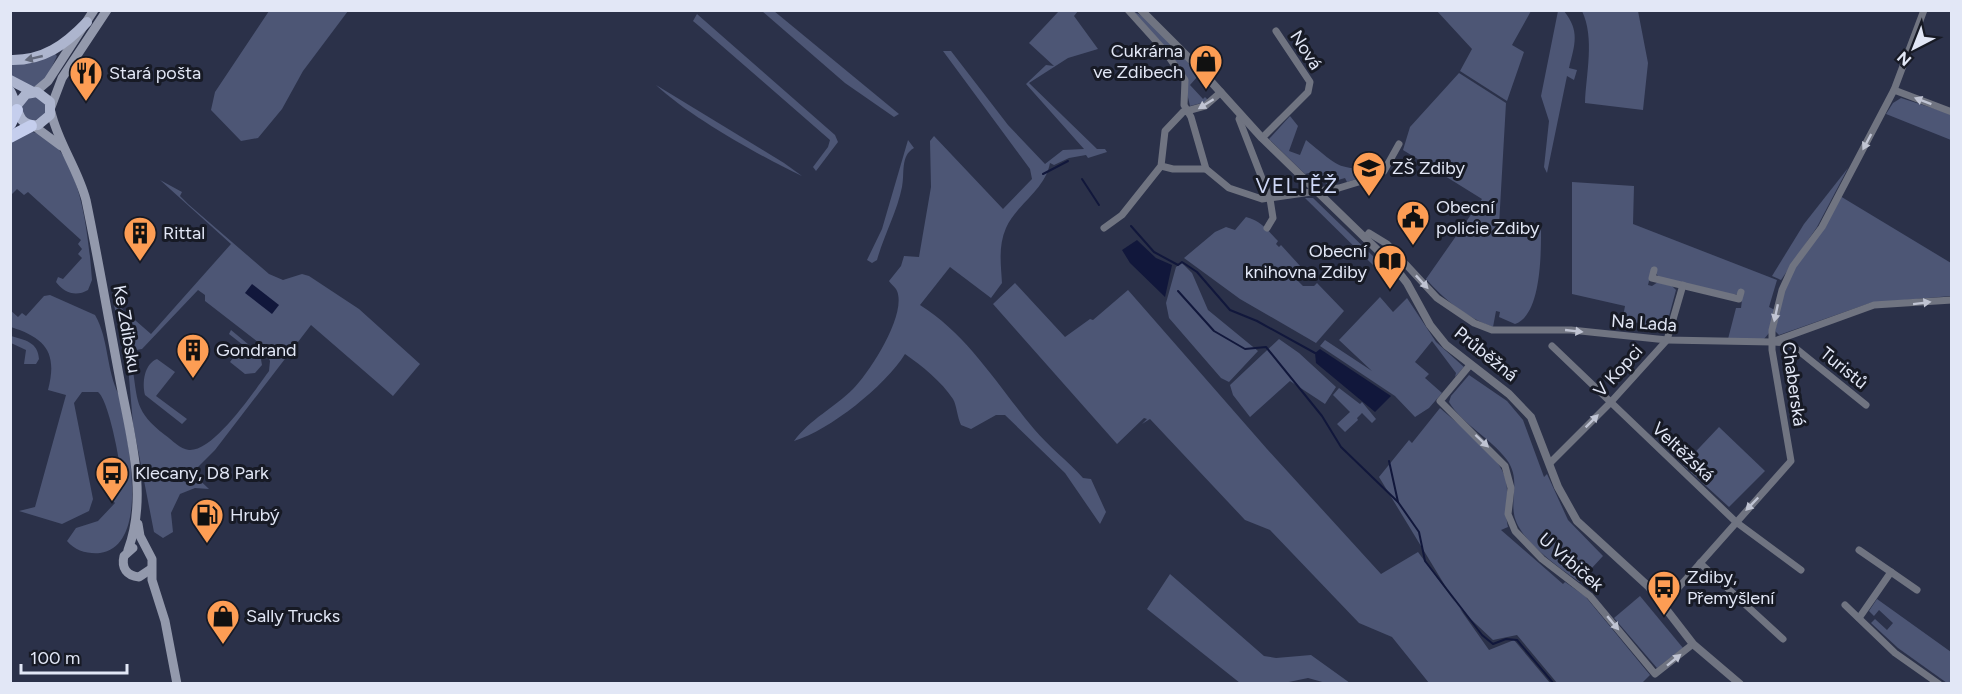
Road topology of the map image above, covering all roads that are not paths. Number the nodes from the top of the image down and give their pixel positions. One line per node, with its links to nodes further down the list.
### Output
1 (94, 10): 6 (main road)
2 (106, 10): 15 (main road)
3 (1128, 10): 16 (street)
4 (1141, 10): 13 (street, Průběžná)
5 (1924, 10): 10 (street, Chaberská)
6 (87, 22): 8 (main road, one-way to 8); 12 (main road)
7 (1276, 31): 22 (street, Nová)
8 (10, 60)
9 (10, 80): 12 (main road)
10 (1894, 90): 17 (street, one-way to 10); 37 (street, Chaberská, one-way to 37)
11 (10, 91): 14 (main road)
12 (34, 92): 14 (main road); 15 (main road)
13 (1221, 92): 16 (street, one-way to 16); 18 (street, Průběžná)
14 (17, 107): 19 (highway); 20 (main road)
15 (51, 109): 20 (main road); 24 (main road, Ke Zdibsku)
16 (1188, 111): 25 (street); 26 (street)
17 (1952, 112)
18 (1241, 115): 22 (street, Průběžná); 28 (street)
19 (10, 124)
20 (32, 126): 21 (highway); 24 (main road, Ke Zdibsku)
21 (10, 137)
22 (1262, 138): 27 (street, Průběžná)
23 (1399, 144): 27 (street)
24 (66, 152): 43 (main road, Ke Zdibsku)
25 (1161, 166): 26 (street); 29 (street)
26 (1206, 169): 28 (street)
27 (1318, 192): 28 (street); 31 (street, Průběžná)
28 (1270, 199): 30 (street)
29 (1104, 228)
30 (1267, 228)
31 (1365, 238): 36 (street, Na Lada, one-way to 36); 39 (street, Průběžná)
32 (1652, 277): 33 (street)
33 (1683, 285): 34 (street); 36 (street, V Kopci)
34 (1741, 292)
35 (1952, 300): 37 (street, Na Lada, one-way to 35)
36 (1667, 340): 37 (street, Na Lada); 40 (street, V Kopci)
37 (1772, 342): 41 (street, Turistů); 44 (street, Chaberská, one-way to 44)
38 (1552, 346): 40 (street, Veltěžská)
39 (1470, 364): 42 (street, Průběžná); 59 (street, U Vrbiček, one-way to 59)
40 (1610, 403): 42 (street, V Kopci, one-way to 40); 44 (street, Veltěžská)
41 (1866, 405)
42 (1551, 463): 55 (street, Průběžná)
43 (137, 516): 45 (main road, Ke Zdibsku); 46 (main road, Ke Zdibsku)
44 (1736, 522): 48 (street, Chaberská); 50 (street, Veltěžská)
45 (128, 550): 46 (main road); 52 (main road)
46 (147, 550): 49 (main road)
47 (1859, 550): 51 (street)
48 (1700, 562): 55 (street, Chaberská); 58 (street)
49 (151, 569): 52 (main road); 54 (main road)
50 (1801, 570)
51 (1891, 572): 53 (street); 57 (street)
52 (136, 577): 54 (main road)
53 (1917, 590)
54 (160, 603): 60 (main road)
55 (1663, 605): 59 (street, Průběžná)
56 (1845, 605): 57 (street)
57 (1859, 618): 62 (street)
58 (1783, 639)
59 (1692, 644): 61 (street, Průběžná)
60 (177, 684)
61 (1740, 684)
62 (1939, 684)

